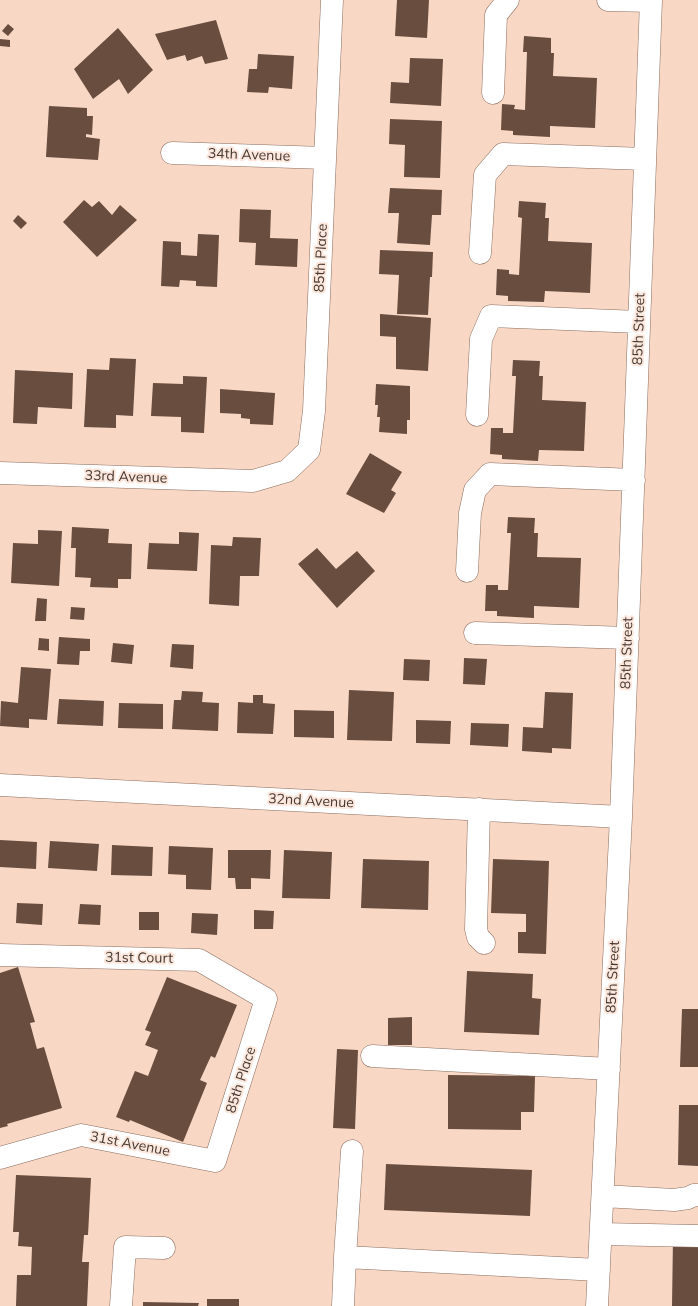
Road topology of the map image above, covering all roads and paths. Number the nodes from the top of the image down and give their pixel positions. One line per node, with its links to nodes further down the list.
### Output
1 (332, 0): 7 (street, 85th Place)
2 (508, 0): 5 (street)
3 (608, 0): 4 (street)
4 (651, 1): 8 (street, 85th Street)
5 (493, 93)
6 (172, 153): 7 (street, 34th Avenue)
7 (325, 158): 14 (street, 85th Place)
8 (646, 159): 9 (street); 10 (street, 85th Street)
9 (480, 253)
10 (640, 322): 11 (street); 13 (street, 85th Street)
11 (477, 416)
12 (0, 473): 14 (street, 33rd Avenue)
13 (634, 480): 15 (street); 17 (street, 85th Street)
14 (252, 481)
15 (467, 571)
16 (476, 633): 17 (street)
17 (628, 638): 20 (street, 85th Street)
18 (0, 785): 19 (street, 32nd Avenue)
19 (479, 809): 20 (street, 32nd Avenue); 21 (street)
20 (621, 817): 25 (street, 85th Street)
21 (484, 943)
22 (0, 955): 23 (street, 31st Court)
23 (266, 999): 28 (street, 85th Place)
24 (372, 1056): 25 (street)
25 (609, 1069): 30 (street, 85th Street)
26 (352, 1151): 34 (street)
27 (0, 1158): 28 (street, 31st Avenue)
28 (215, 1161)
29 (698, 1195): 30 (street)
30 (603, 1196): 31 (street, 85th Street)
31 (601, 1234): 32 (street); 35 (street, 85th Street)
32 (698, 1236)
33 (164, 1248): 36 (street)
34 (345, 1257): 35 (street); 37 (street)
35 (599, 1270): 38 (street, 85th Street)
36 (122, 1306)
37 (343, 1306)
38 (597, 1306)

